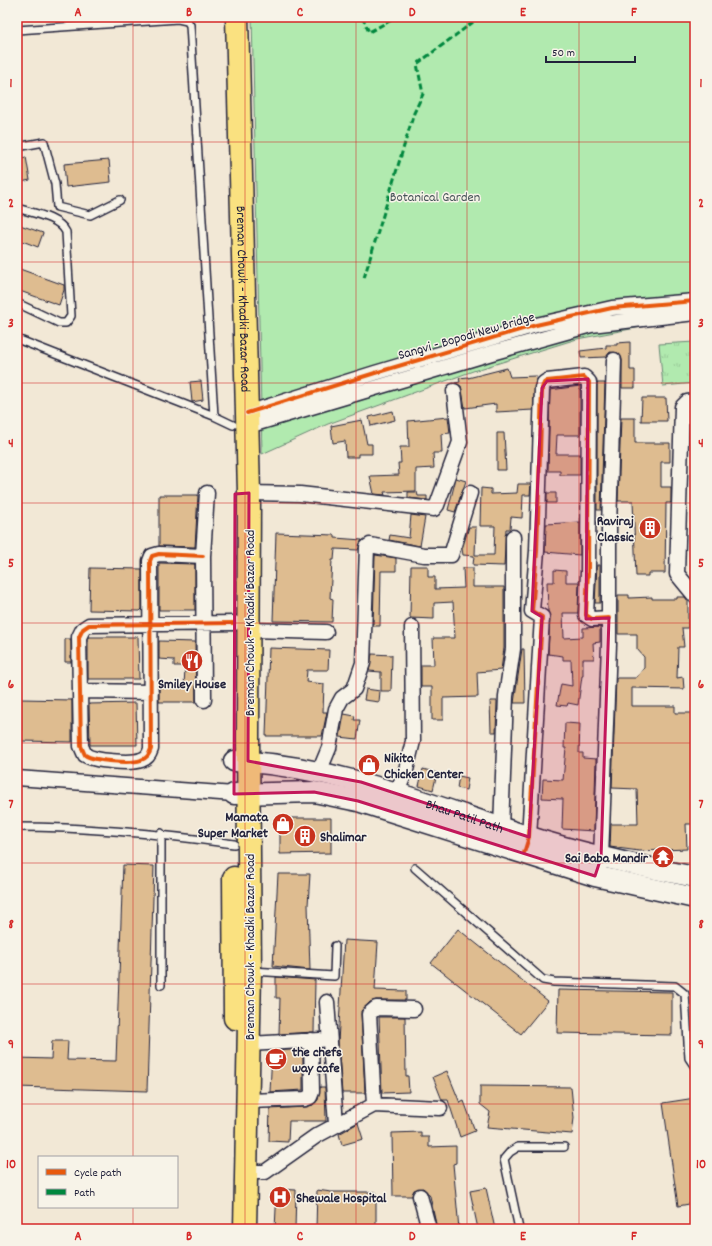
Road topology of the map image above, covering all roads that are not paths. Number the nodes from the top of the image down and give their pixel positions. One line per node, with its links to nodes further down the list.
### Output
1 (224, 17): 15 (main road, Breman Chowk - Khadki Bazar Road)
2 (237, 17): 15 (main road, Breman Chowk - Khadki Bazar Road)
3 (17, 30): 15 (lane)
4 (17, 147): 5 (lane)
5 (120, 200)
6 (17, 208): 8 (lane)
7 (695, 301): 13 (street, Sangvi - Bopodi New Bridge)
8 (17, 303)
9 (695, 313): 13 (street, Sangvi - Bopodi New Bridge)
10 (17, 338): 15 (lane)
11 (614, 360): 22 (street)
12 (454, 391): 18 (street)
13 (306, 400): 15 (street, Sangvi - Bopodi New Bridge)
14 (695, 401): 21 (street)
15 (236, 420): 18 (main road, Breman Chowk - Khadki Bazar Road)
16 (207, 493): 20 (street)
17 (470, 493): 32 (street)
18 (242, 494): 25 (main road, Breman Chowk - Khadki Bazar Road)
19 (513, 537): 38 (street)
20 (203, 556): 23 (street); 24 (street)
21 (695, 596)
22 (609, 618): 41 (street); 42 (street)
23 (203, 623): 24 (street); 25 (street); 30 (street)
24 (150, 624): 28 (street); 29 (street)
25 (241, 626): 27 (street); 31 (main road, Breman Chowk - Khadki Bazar Road)
26 (412, 628): 35 (street)
27 (326, 632)
28 (80, 691): 29 (street); 29 (street)
29 (151, 692)
30 (204, 700)
31 (241, 761): 32 (main road, Bhau Patil Path); 34 (main road, Breman Chowk - Khadki Bazar Road)
32 (319, 772): 35 (main road, Bhau Patil Path)
33 (17, 778): 34 (street)
34 (241, 795): 35 (main road, Bhau Patil Path); 40 (main road, Breman Chowk - Khadki Bazar Road); 47 (main road, Breman Chowk - Khadki Bazar Road)
35 (392, 802): 37 (main road, Bhau Patil Path)
36 (17, 827): 39 (lane)
37 (473, 828): 38 (main road, Bhau Patil Path); 41 (main road, Bhau Patil Path)
38 (501, 828): 41 (main road, Bhau Patil Path)
39 (161, 834): 40 (lane); 48 (lane)
40 (234, 844): 62 (main road, Breman Chowk - Khadki Bazar Road)
41 (526, 845): 42 (main road, Bhau Patil Path)
42 (599, 867): 44 (main road, Bhau Patil Path); 45 (main road, Bhau Patil Path)
43 (415, 868): 54 (lane)
44 (695, 877)
45 (695, 898)
46 (335, 946): 47 (lane)
47 (250, 971): 53 (main road, Breman Chowk - Khadki Bazar Road)
48 (161, 986)
49 (327, 1002): 52 (street)
50 (414, 1009): 56 (street)
51 (311, 1040): 52 (street); 53 (street); 55 (street)
52 (328, 1040): 58 (street)
53 (249, 1044): 55 (main road, Breman Chowk - Khadki Bazar Road)
54 (695, 1067)
55 (248, 1101): 60 (main road, Breman Chowk - Khadki Bazar Road)
56 (374, 1105): 57 (street); 58 (street)
57 (440, 1108)
58 (336, 1124): 60 (street)
59 (564, 1147): 65 (lane)
60 (246, 1172): 63 (main road, Breman Chowk - Khadki Bazar Road)
61 (420, 1196): 64 (street)
62 (230, 1229)
63 (245, 1229)
64 (429, 1229)
65 (519, 1229)

